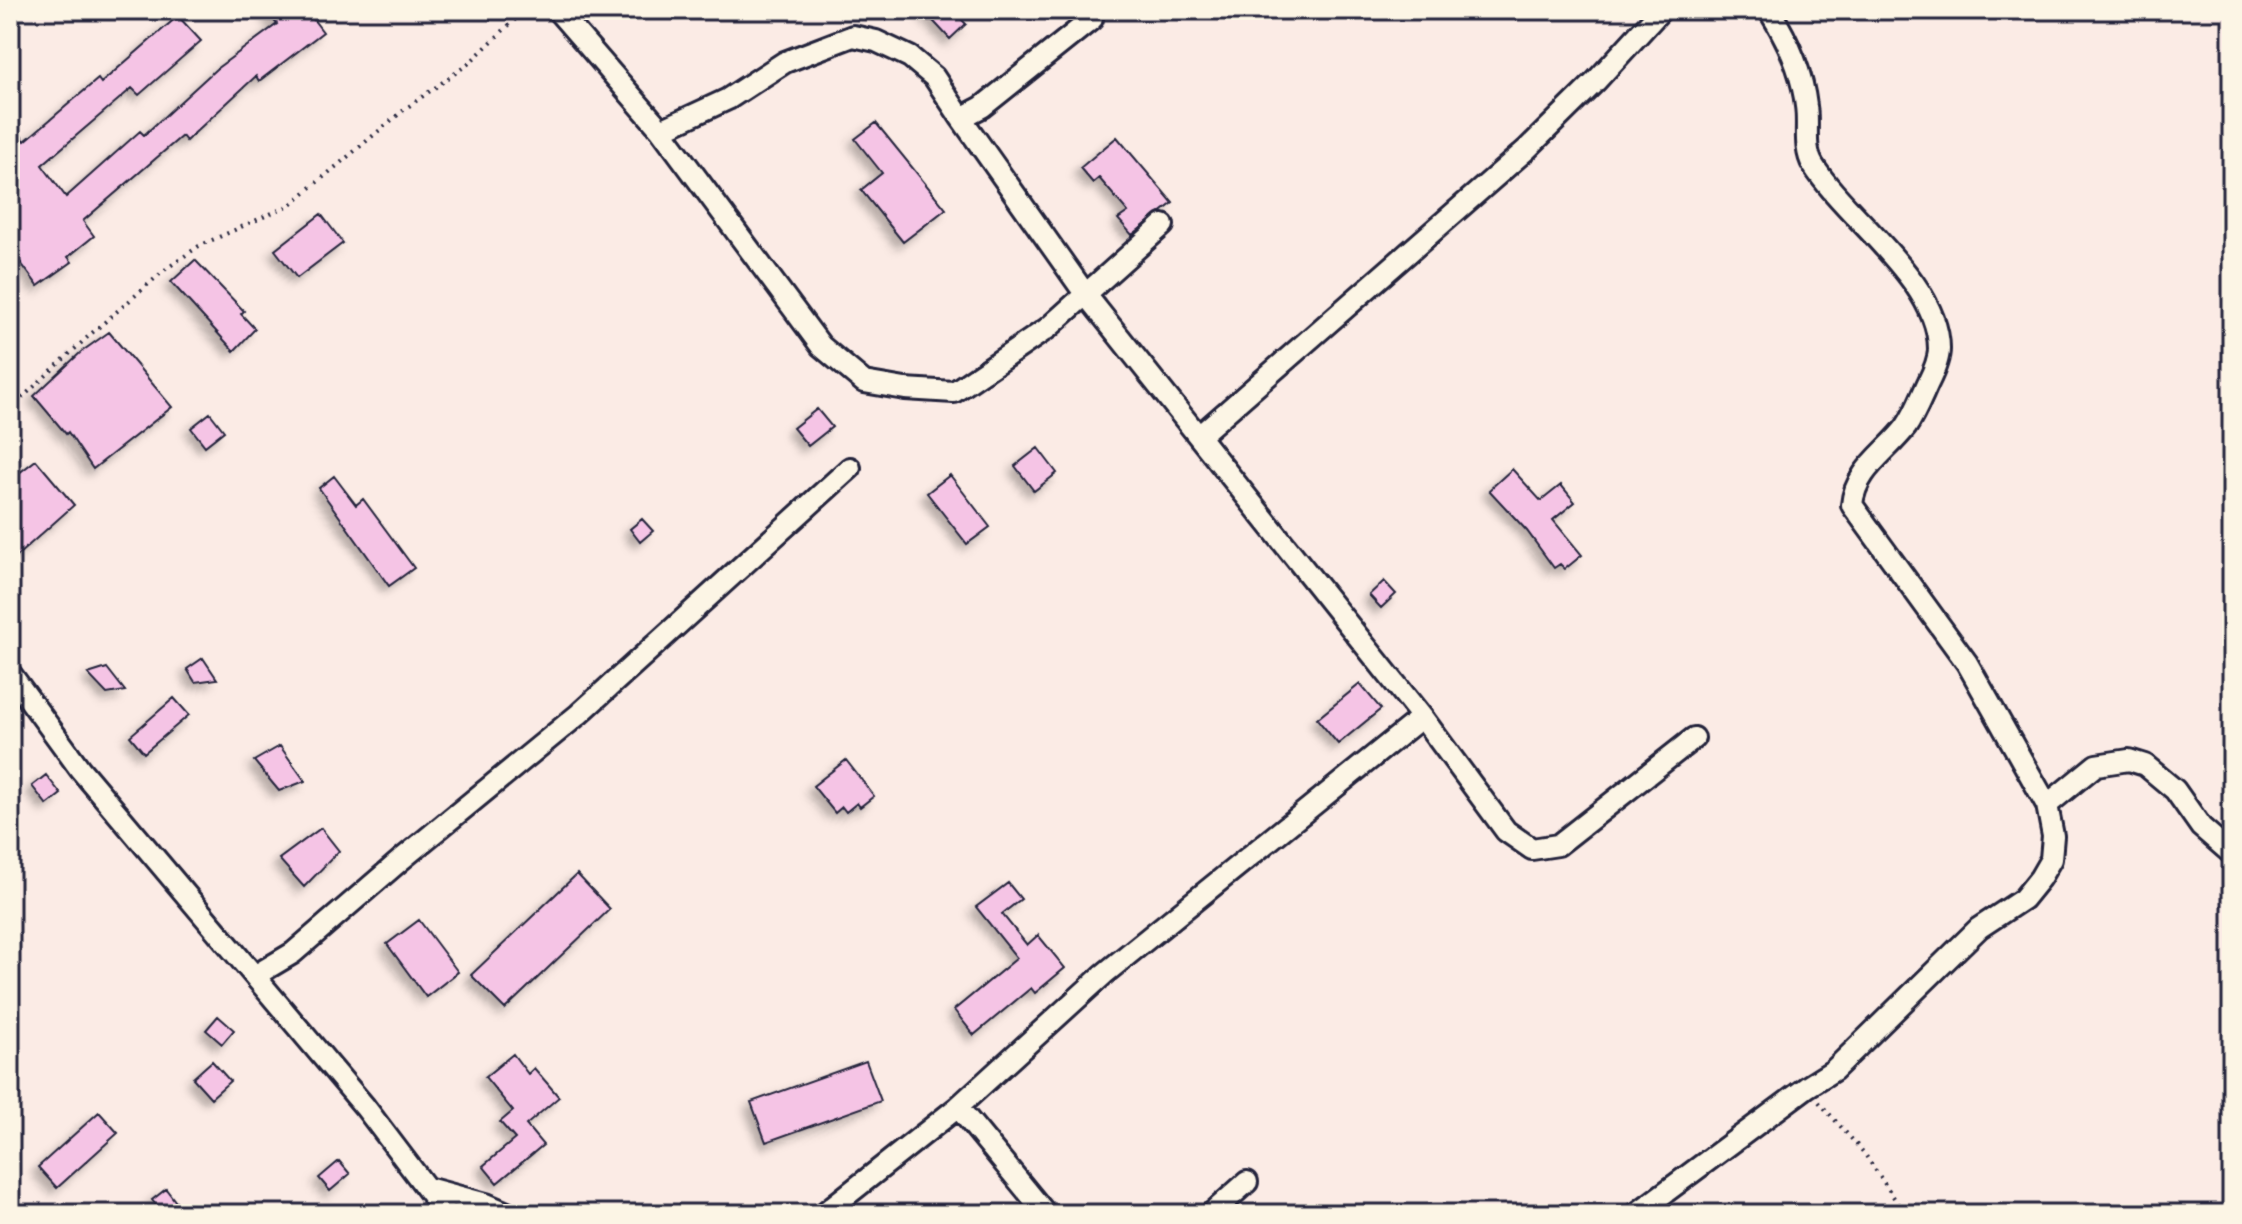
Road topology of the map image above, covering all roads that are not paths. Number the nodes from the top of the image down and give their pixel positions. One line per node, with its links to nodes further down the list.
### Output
1 (557, 10): 6 (street)
2 (1661, 10): 9 (street)
3 (1769, 10): 14 (street)
4 (1092, 19): 5 (street)
5 (961, 118): 6 (street); 8 (street)
6 (661, 130): 8 (street)
7 (1163, 225): 8 (street)
8 (1086, 295): 9 (street)
9 (1199, 436): 12 (street)
10 (850, 468): 16 (street)
11 (10, 673): 16 (street)
12 (1422, 717): 13 (street); 17 (street)
13 (1694, 738)
14 (2047, 805): 15 (street); 25 (street)
15 (2232, 854)
16 (256, 975): 19 (street)
17 (958, 1107): 22 (street); 23 (street)
18 (1247, 1182): 24 (street)
19 (427, 1188): 20 (street); 21 (street)
20 (446, 1214)
21 (509, 1214)
22 (823, 1214)
23 (1046, 1214)
24 (1211, 1214)
25 (1636, 1214)

